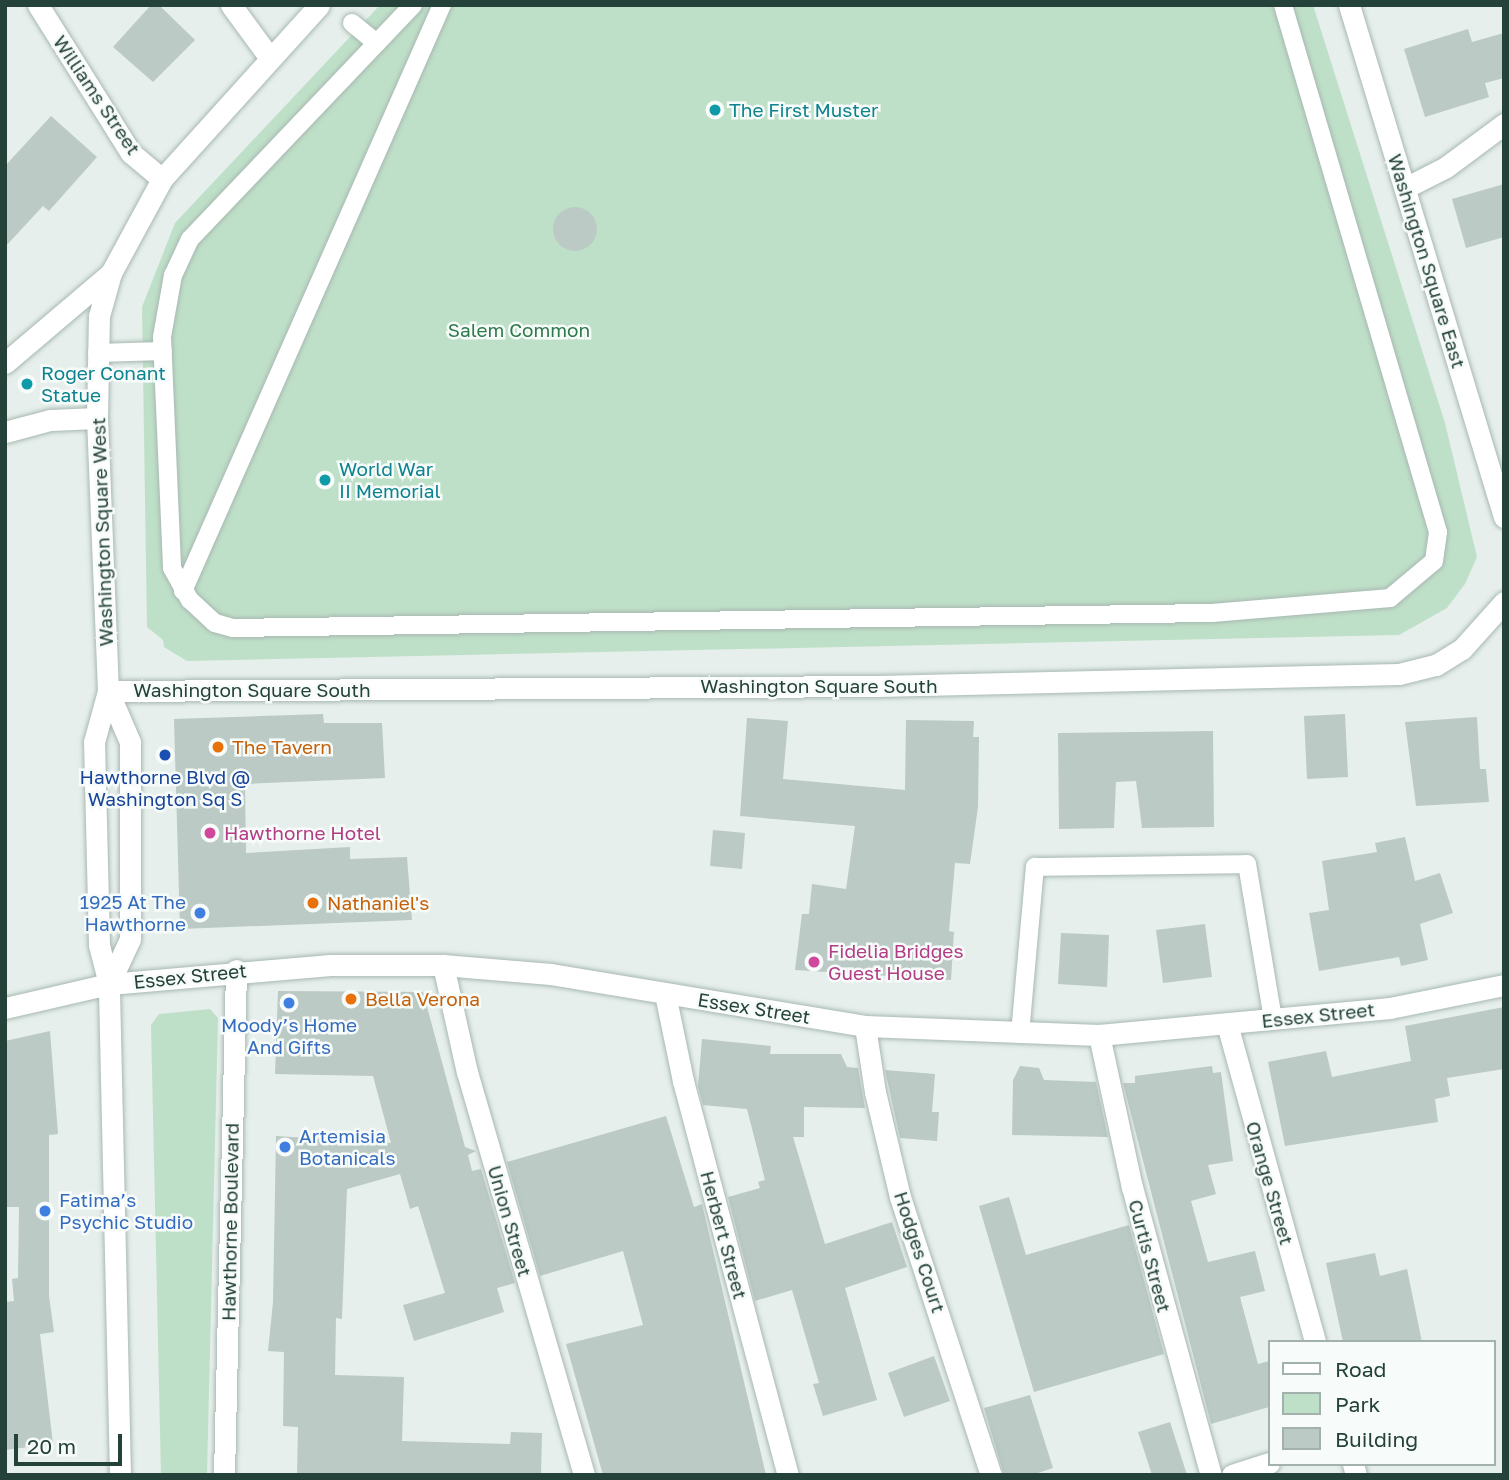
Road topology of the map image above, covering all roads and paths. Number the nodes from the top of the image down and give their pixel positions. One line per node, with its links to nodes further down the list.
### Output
1 (38, 5): 12 (street, Williams Street)
2 (231, 5): 10 (street)
3 (319, 5): 10 (street, Washington Square West)
4 (413, 5): 9 (lane)
5 (442, 5): 21 (lane)
6 (1283, 5): 21 (lane)
7 (1349, 5): 13 (street, Washington Square East)
8 (352, 23): 9 (lane)
9 (377, 43): 15 (lane)
10 (270, 58): 12 (street, Washington Square West)
11 (1504, 124): 13 (street)
12 (162, 179): 14 (street, Washington Square West)
13 (1405, 188): 20 (street, Washington Square East)
14 (111, 273): 16 (street, Washington Square West); 17 (street)
15 (163, 351): 16 (lane); 21 (lane)
16 (97, 353): 18 (street, Washington Square West)
17 (5, 363)
18 (97, 418): 19 (street); 23 (street, Washington Square West)
19 (5, 432)
20 (1504, 517)
21 (183, 591)
22 (1504, 602): 23 (street, Washington Square South)
23 (108, 691): 26 (street, Washington Square West); 26 (street, Washington Square West)
24 (443, 965): 25 (street, Essex Street); 28 (street, Essex Street); 39 (street, Union Street)
25 (236, 970): 26 (street, Essex Street); 38 (street, Hawthorne Boulevard)
26 (109, 984): 29 (street, Essex Street); 37 (street)
27 (1504, 985): 30 (street, Essex Street)
28 (665, 994): 32 (street, Essex Street); 40 (street, Herbert Street)
29 (5, 1008)
30 (1273, 1020): 31 (street, Essex Street); 33 (lane)
31 (1227, 1024): 34 (street, Essex Street); 35 (street, Orange Street)
32 (865, 1026): 33 (street, Essex Street); 41 (street, Hodges Court)
33 (1020, 1034): 34 (street, Essex Street)
34 (1099, 1035): 42 (street, Curtis Street)
35 (1314, 1340)
36 (1268, 1463): 43 (street)
37 (120, 1475)
38 (224, 1475)
39 (584, 1475)
40 (788, 1475)
41 (991, 1475)
42 (1210, 1475)
43 (1232, 1475)

